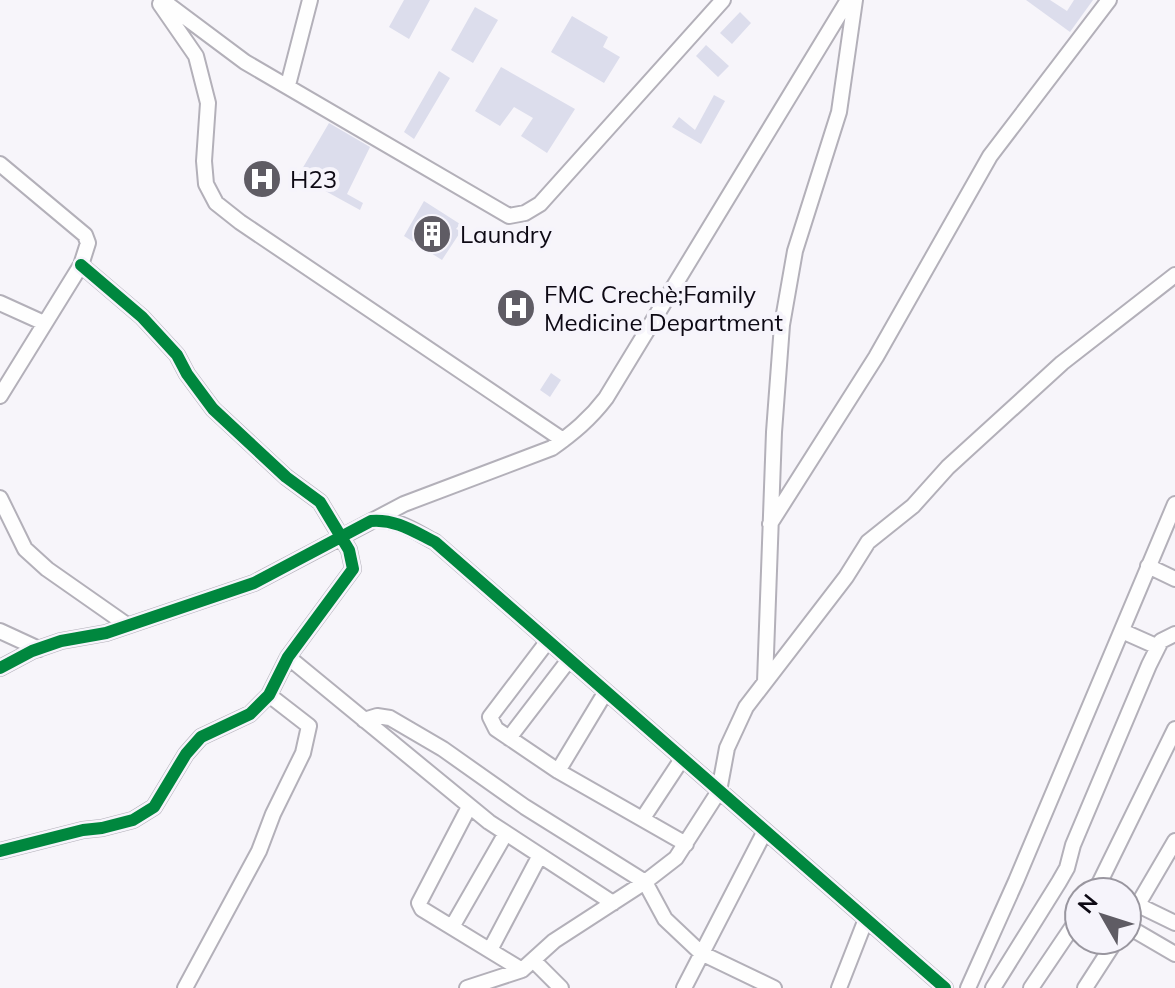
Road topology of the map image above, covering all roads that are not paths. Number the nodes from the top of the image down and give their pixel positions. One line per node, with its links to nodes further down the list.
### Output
1 (160, 0): 7 (street); 16 (street)
2 (310, 0): 7 (street)
3 (723, 0): 7 (street)
4 (848, 0): 16 (street)
5 (855, 0): 20 (street)
6 (1109, 0): 20 (street)
7 (288, 85)
8 (0, 164): 9 (street)
9 (81, 265): 14 (street); 22 (street)
10 (1175, 275): 35 (street)
11 (0, 303): 12 (street)
12 (21, 313): 13 (street); 14 (street)
13 (0, 319)
14 (44, 323): 15 (street)
15 (0, 396)
16 (563, 440): 19 (street)
17 (0, 498): 25 (street)
18 (1175, 504): 21 (street)
19 (371, 521): 22 (street); 29 (street)
20 (770, 525): 35 (street)
21 (1171, 526): 23 (street)
22 (341, 537): 25 (street); 32 (street)
23 (1148, 566): 24 (street); 27 (street)
24 (1175, 579)
25 (127, 625): 31 (street)
26 (0, 631): 31 (street)
27 (1122, 631): 30 (street); 76 (street)
28 (1175, 634): 30 (street)
29 (547, 642): 33 (street); 40 (street)
30 (1158, 647): 77 (street)
31 (39, 649): 34 (street)
32 (288, 657): 37 (street); 38 (street)
33 (568, 661): 36 (street); 40 (street)
34 (0, 668)
35 (765, 682): 43 (street)
36 (605, 693): 41 (street); 42 (street)
37 (269, 695): 50 (street); 69 (street)
38 (364, 720): 44 (street); 53 (street)
39 (1175, 729): 52 (street)
40 (509, 738): 42 (street)
41 (682, 759): 43 (street); 45 (street)
42 (558, 771): 45 (street)
43 (719, 791): 46 (street); 49 (street)
44 (469, 807): 47 (street); 59 (street)
45 (643, 818): 49 (street)
46 (765, 831): 57 (street); 63 (street)
47 (506, 833): 51 (street); 59 (street)
48 (1175, 841): 54 (street)
49 (686, 844): 53 (street)
50 (0, 851)
51 (539, 857): 55 (street); 62 (street)
52 (1103, 876)
53 (645, 882): 55 (street); 63 (street)
54 (1143, 896)
55 (613, 903): 66 (street)
56 (1143, 908): 58 (street)
57 (866, 919): 74 (street); 75 (street)
58 (1174, 924)
59 (452, 927): 62 (street)
60 (1143, 934): 64 (street)
61 (1063, 941): 78 (street)
62 (490, 950): 67 (street)
63 (701, 953): 72 (street); 73 (street)
64 (1175, 954)
65 (1106, 956): 79 (street)
66 (534, 961): 67 (street); 71 (street)
67 (522, 970): 68 (street)
68 (486, 985): 70 (street)
69 (185, 988)
70 (467, 988)
71 (561, 988)
72 (684, 988)
73 (774, 988)
74 (839, 988)
75 (945, 988)
76 (968, 988)
77 (993, 988)
78 (1031, 988)
79 (1085, 988)

